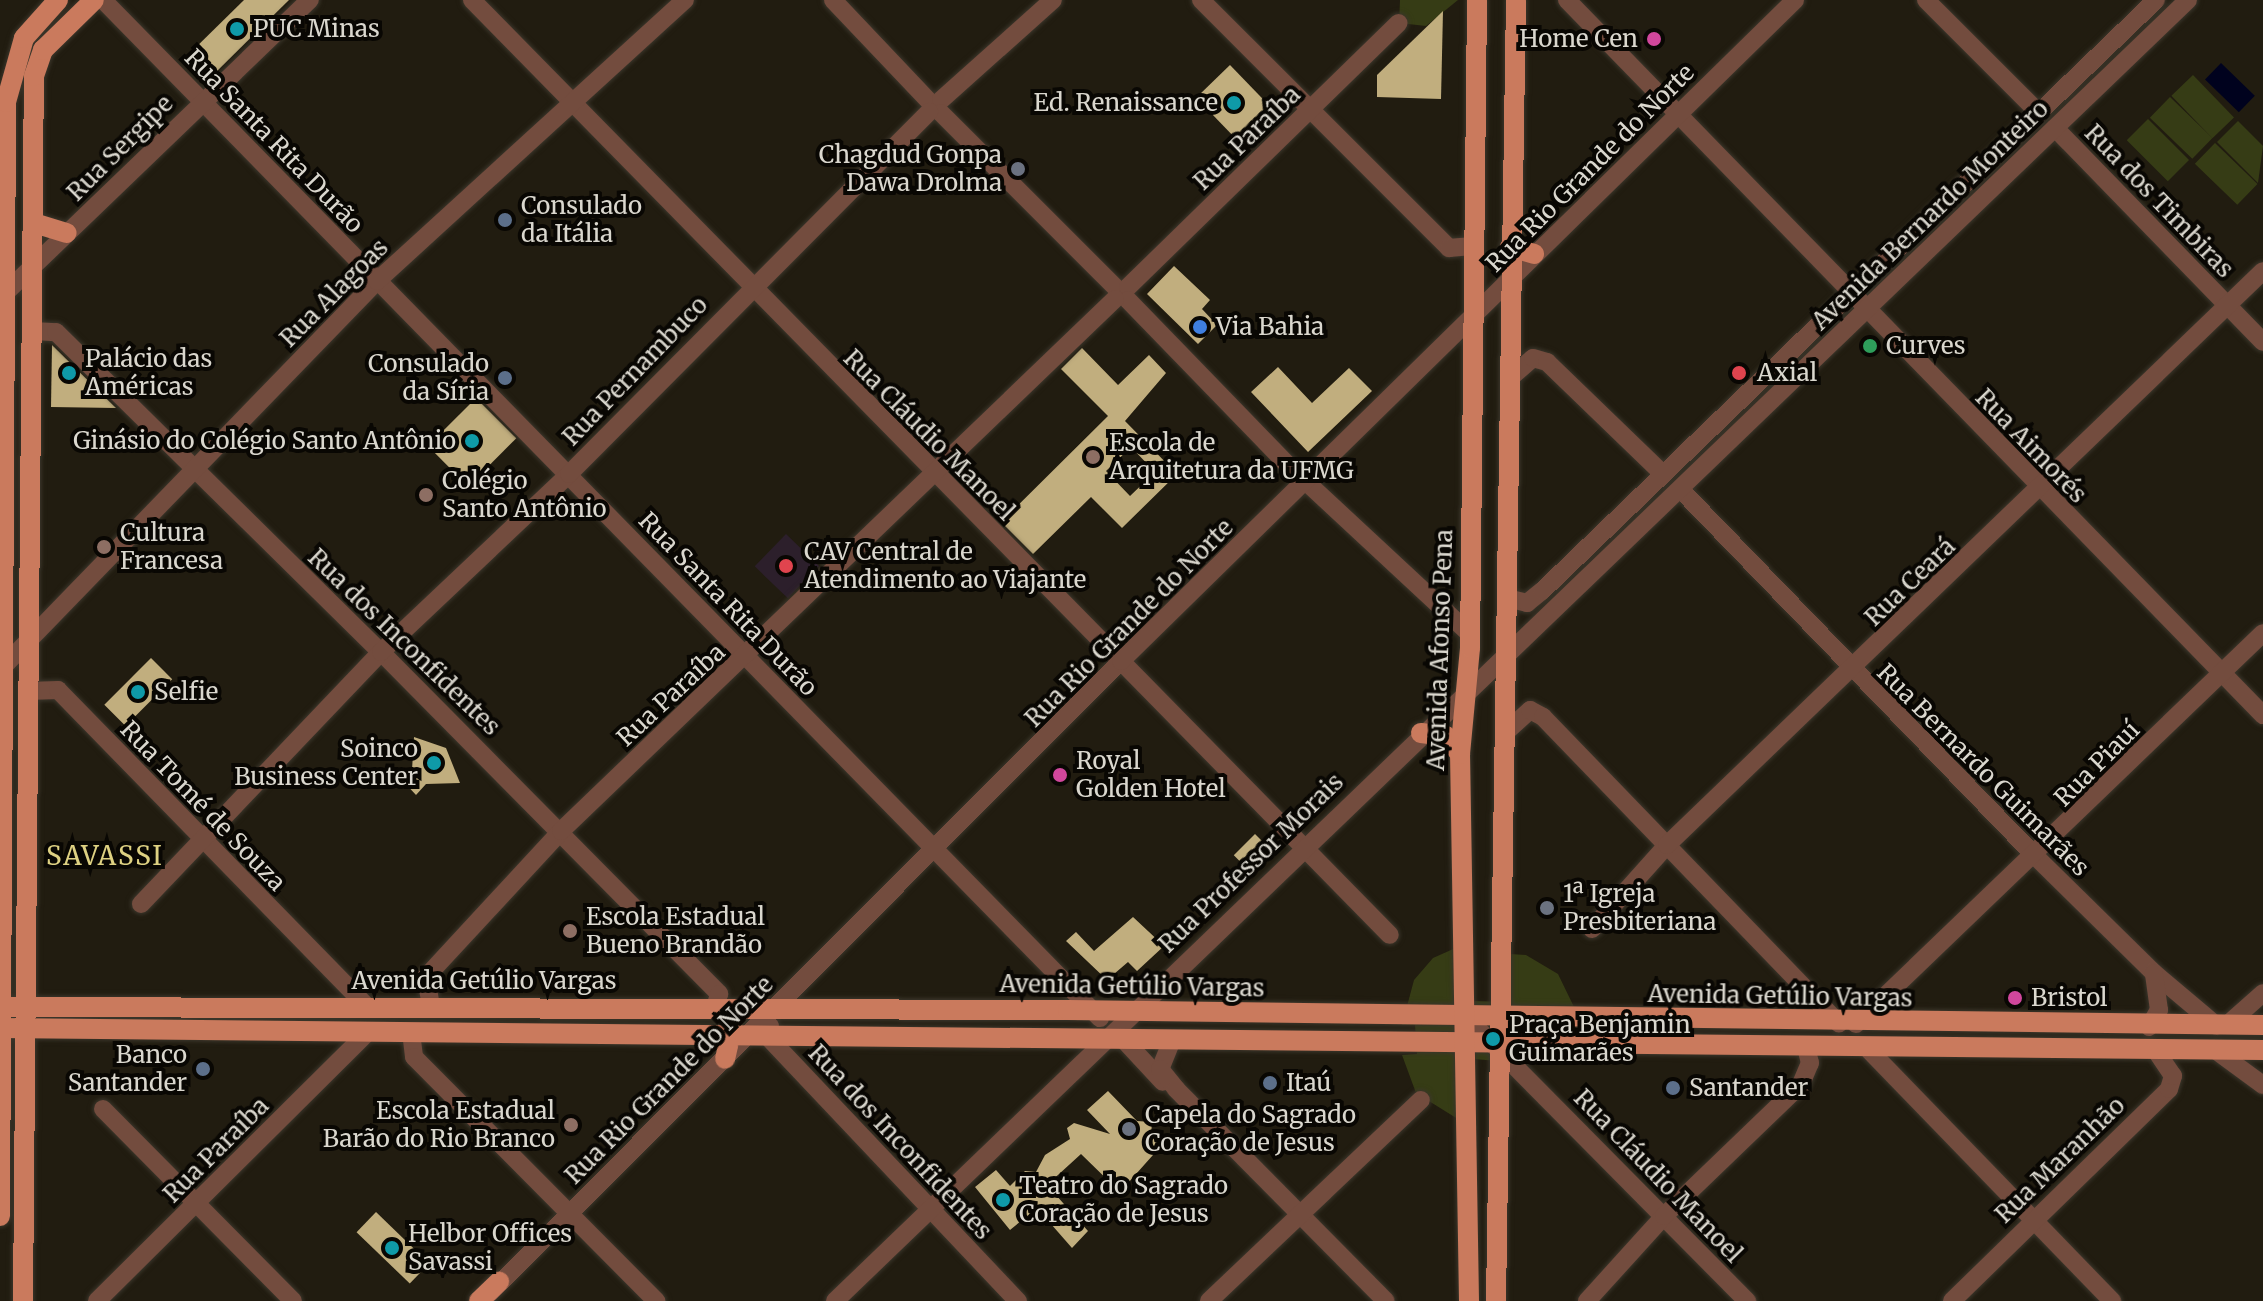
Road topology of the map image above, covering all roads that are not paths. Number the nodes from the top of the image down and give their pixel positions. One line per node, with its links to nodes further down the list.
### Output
1 (58, 0): 18 (main road)
2 (94, 0): 19 (main road)
3 (103, 0): 20 (street, Rua Santa Rita Durão)
4 (310, 0): 20 (street, Rua Sergipe)
5 (472, 0): 21 (street, Rua Cláudio Manoel)
6 (685, 0): 21 (street, Rua Alagoas)
7 (833, 0): 22 (street)
8 (1053, 0): 22 (street, Rua Pernambuco)
9 (1201, 0): 23 (street)
10 (1477, 0): 29 (main road, Avenida Afonso Pena)
11 (1516, 0): 30 (main road)
12 (1567, 0): 25 (street, Rua Aimorés)
13 (1795, 0): 25 (street, Rua Rio Grande do Norte)
14 (1926, 0): 24 (street)
15 (2156, 0): 24 (street, Avenida Bernardo Monteiro)
16 (2188, 0): 26 (street, Avenida Bernardo Monteiro)
17 (1399, 23): 23 (street, Rua Paraíba)
18 (12, 65): 19 (main road); 37 (main road)
19 (34, 76): 27 (main road)
20 (203, 99): 28 (street, Rua Sergipe); 34 (street, Rua Santa Rita Durão)
21 (570, 107): 34 (street, Rua Alagoas); 36 (street, Rua Cláudio Manoel)
22 (935, 107): 36 (street, Rua Pernambuco); 38 (street)
23 (1308, 113): 29 (street); 38 (street, Rua Paraíba)
24 (2039, 113): 39 (street, Avenida Bernardo Monteiro)
25 (1677, 116): 31 (street, Rua Rio Grande do Norte); 39 (street, Rua Aimorés)
26 (2055, 128): 40 (street, Rua dos Timbiras); 41 (street, Avenida Bernardo Monteiro)
27 (34, 223): 28 (main road); 32 (main road)
28 (67, 233): 32 (street, Rua Sergipe)
29 (1472, 246): 42 (main road, Avenida Afonso Pena)
30 (1510, 247): 31 (main road); 35 (main road)
31 (1534, 254): 35 (street, Rua Rio Grande do Norte)
32 (31, 268): 37 (street, Rua Sergipe); 43 (main road)
33 (2263, 271): 40 (street, Rua Ceará)
34 (377, 281): 46 (street, Rua Alagoas); 48 (street, Rua Santa Rita Durão)
35 (1509, 281): 42 (street, Rua Rio Grande do Norte); 45 (main road)
36 (748, 288): 48 (street, Rua Pernambuco); 49 (street, Rua Cláudio Manoel)
37 (4, 294): 53 (main road)
38 (1122, 294): 49 (street, Rua Paraíba); 50 (street)
39 (1848, 295): 41 (street, Rua Aimorés); 47 (street, Avenida Bernardo Monteiro)
40 (2228, 306): 44 (street, Rua dos Timbiras); 51 (street, Rua Ceará)
41 (1865, 310): 51 (street, Rua Aimorés); 52 (street, Avenida Bernardo Monteiro)
42 (1472, 317): 50 (street, Rua Rio Grande do Norte); 57 (main road, Avenida Afonso Pena)
43 (34, 331): 46 (street, Rua dos Inconfidentes); 59 (main road)
44 (2263, 342)
45 (1510, 378): 47 (street); 55 (main road)
46 (193, 470): 59 (street, Rua Alagoas); 60 (street, Rua dos Inconfidentes)
47 (1661, 472): 54 (street, Avenida Bernardo Monteiro)
48 (569, 474): 60 (street, Rua Pernambuco); 62 (street, Rua Santa Rita Durão)
49 (936, 477): 62 (street, Rua Paraíba); 63 (street, Rua Cláudio Manoel)
50 (1310, 479): 57 (street); 63 (street, Rua Rio Grande do Norte)
51 (2040, 490): 65 (street, Rua Ceará); 66 (street, Rua Aimorés)
52 (1683, 492): 56 (street, Avenida Bernardo Monteiro); 65 (street, Rua Bernardo Guimarães)
53 (4, 586): 64 (main road)
54 (1542, 591): 55 (street); 56 (street)
55 (1507, 598): 61 (main road)
56 (1559, 609): 61 (street, Avenida Bernardo Monteiro)
57 (1469, 633): 68 (main road, Avenida Afonso Pena)
58 (2263, 633): 66 (street, Rua Piauí)
59 (26, 641): 64 (street, Rua Alagoas); 67 (main road)
60 (381, 652): 74 (street, Rua dos Inconfidentes); 75 (street, Rua Pernambuco)
61 (1508, 654): 68 (street, Avenida Bernardo Monteiro); 71 (main road)
62 (746, 658): 74 (street, Rua Paraíba); 78 (street, Rua Santa Rita Durão)
63 (1121, 661): 77 (street, Rua Cláudio Manoel); 78 (street, Rua Rio Grande do Norte)
64 (3, 667): 69 (main road)
65 (1852, 672): 76 (street, Rua Ceará); 79 (street, Rua Bernardo Guimarães)
66 (2221, 675): 70 (street, Rua Aimorés); 79 (street, Rua Piauí)
67 (28, 691): 75 (street, Rua Tomé de Souza); 90 (main road)
68 (1463, 698): 72 (street, Rua Professor Morais); 73 (main road, Avenida Afonso Pena)
69 (3, 700): 89 (main road)
70 (2263, 715)
71 (1508, 730): 76 (street); 96 (main road)
72 (1421, 733): 73 (main road); 77 (street, Rua Professor Morais)
73 (1460, 754): 95 (main road, Avenida Afonso Pena)
74 (561, 831): 88 (street, Rua Paraíba); 91 (street, Rua dos Inconfidentes)
75 (203, 842): 80 (street, Rua Pernambuco); 84 (street, Rua Tomé de Souza)
76 (1667, 845): 81 (street, Rua Ceará); 97 (street)
77 (1304, 846): 82 (street, Rua Cláudio Manoel); 94 (street, Rua Professor Morais)
78 (937, 849): 92 (street, Rua Rio Grande do Norte); 93 (street, Rua Santa Rita Durão)
79 (2036, 857): 83 (street, Rua Bernardo Guimarães); 97 (street, Rua Piauí)
80 (141, 904)
81 (1592, 929)
82 (1390, 935)
83 (2154, 973): 99 (street, Rua Bernardo Guimarães); 101 (street)
84 (336, 976): 86 (street); 87 (street, Rua Tomé de Souza)
85 (2263, 993): 99 (street)
86 (326, 1006): 87 (main road, Avenida Getúlio Vargas); 90 (main road, Avenida Getúlio Vargas)
87 (366, 1006): 88 (main road, Avenida Getúlio Vargas)
88 (431, 1006): 91 (main road, Avenida Getúlio Vargas)
89 (1, 1007): 90 (main road, Avenida Getúlio Vargas); 102 (main road)
90 (26, 1007): 103 (main road)
91 (715, 1008): 92 (main road, Avenida Getúlio Vargas)
92 (776, 1008): 93 (main road, Avenida Getúlio Vargas); 107 (street, Rua Rio Grande do Norte); 108 (street)
93 (1099, 1011): 94 (main road, Avenida Getúlio Vargas); 109 (street)
94 (1131, 1011): 95 (main road, Avenida Getúlio Vargas); 109 (street, Rua Professor Morais)
95 (1466, 1017): 96 (main road, Avenida Getúlio Vargas); 112 (main road, Avenida Afonso Pena); 113 (street, Rua Cláudio Manoel)
96 (1499, 1018): 97 (main road, Avenida Getúlio Vargas); 113 (main road)
97 (1848, 1024): 101 (main road, Avenida Getúlio Vargas)
98 (2185, 1026): 99 (main road, Avenida Getúlio Vargas); 101 (main road, Avenida Getúlio Vargas); 118 (main road)
99 (2222, 1026): 100 (main road, Avenida Getúlio Vargas)
100 (2262, 1026)
101 (2149, 1027)
102 (1, 1028): 103 (main road, Avenida Getúlio Vargas); 130 (main road)
103 (25, 1029): 104 (main road, Avenida Getúlio Vargas); 134 (main road)
104 (368, 1032): 105 (main road, Avenida Getúlio Vargas); 126 (street, Rua Paraíba)
105 (411, 1032): 106 (main road, Avenida Getúlio Vargas); 128 (street)
106 (719, 1036): 107 (main road, Avenida Getúlio Vargas); 120 (main road)
107 (747, 1037): 108 (main road, Avenida Getúlio Vargas); 120 (street, Rua Rio Grande do Norte)
108 (768, 1037): 109 (main road, Avenida Getúlio Vargas); 127 (street, Rua dos Inconfidentes)
109 (1101, 1040): 110 (main road, Avenida Getúlio Vargas); 127 (street, Rua Professor Morais)
110 (1124, 1040): 111 (main road, Avenida Getúlio Vargas); 123 (street)
111 (1172, 1040): 112 (main road, Avenida Getúlio Vargas); 123 (street)
112 (1466, 1043): 113 (main road, Avenida Getúlio Vargas); 144 (main road, Avenida Afonso Pena)
113 (1497, 1044): 114 (main road, Avenida Getúlio Vargas); 131 (street, Rua Cláudio Manoel); 145 (main road)
114 (1806, 1047): 115 (main road, Avenida Getúlio Vargas); 131 (street)
115 (1866, 1047): 116 (main road, Avenida Getúlio Vargas); 121 (street)
116 (1912, 1047): 117 (main road, Avenida Getúlio Vargas); 121 (street)
117 (2155, 1049): 118 (main road, Avenida Getúlio Vargas); 132 (street, Rua Maranhão)
118 (2214, 1049): 119 (main road, Avenida Getúlio Vargas); 122 (street)
119 (2263, 1050)
120 (725, 1059): 128 (street, Rua Rio Grande do Norte)
121 (1906, 1084): 132 (street)
122 (2263, 1085)
123 (1176, 1089): 129 (street)
124 (1421, 1100): 129 (street)
125 (103, 1109): 126 (street)
126 (196, 1205): 135 (street, Rua Paraíba); 136 (street)
127 (927, 1210): 140 (street, Rua Professor Morais); 141 (street, Rua dos Inconfidentes)
128 (570, 1212): 133 (street, Rua Rio Grande do Norte); 139 (street)
129 (1298, 1214): 142 (street); 143 (street)
130 (0, 1216)
131 (1664, 1216): 146 (street); 147 (street, Rua Cláudio Manoel)
132 (2031, 1218): 148 (street, Rua Maranhão); 149 (street)
133 (499, 1282): 137 (street, Rua Rio Grande do Norte); 138 (main road)
134 (23, 1301)
135 (97, 1301)
136 (293, 1301)
137 (471, 1301)
138 (482, 1301)
139 (656, 1301)
140 (835, 1301)
141 (1018, 1301)
142 (1209, 1301)
143 (1386, 1301)
144 (1469, 1301)
145 (1496, 1301)
146 (1587, 1301)
147 (1747, 1301)
148 (1952, 1301)
149 (2112, 1301)

